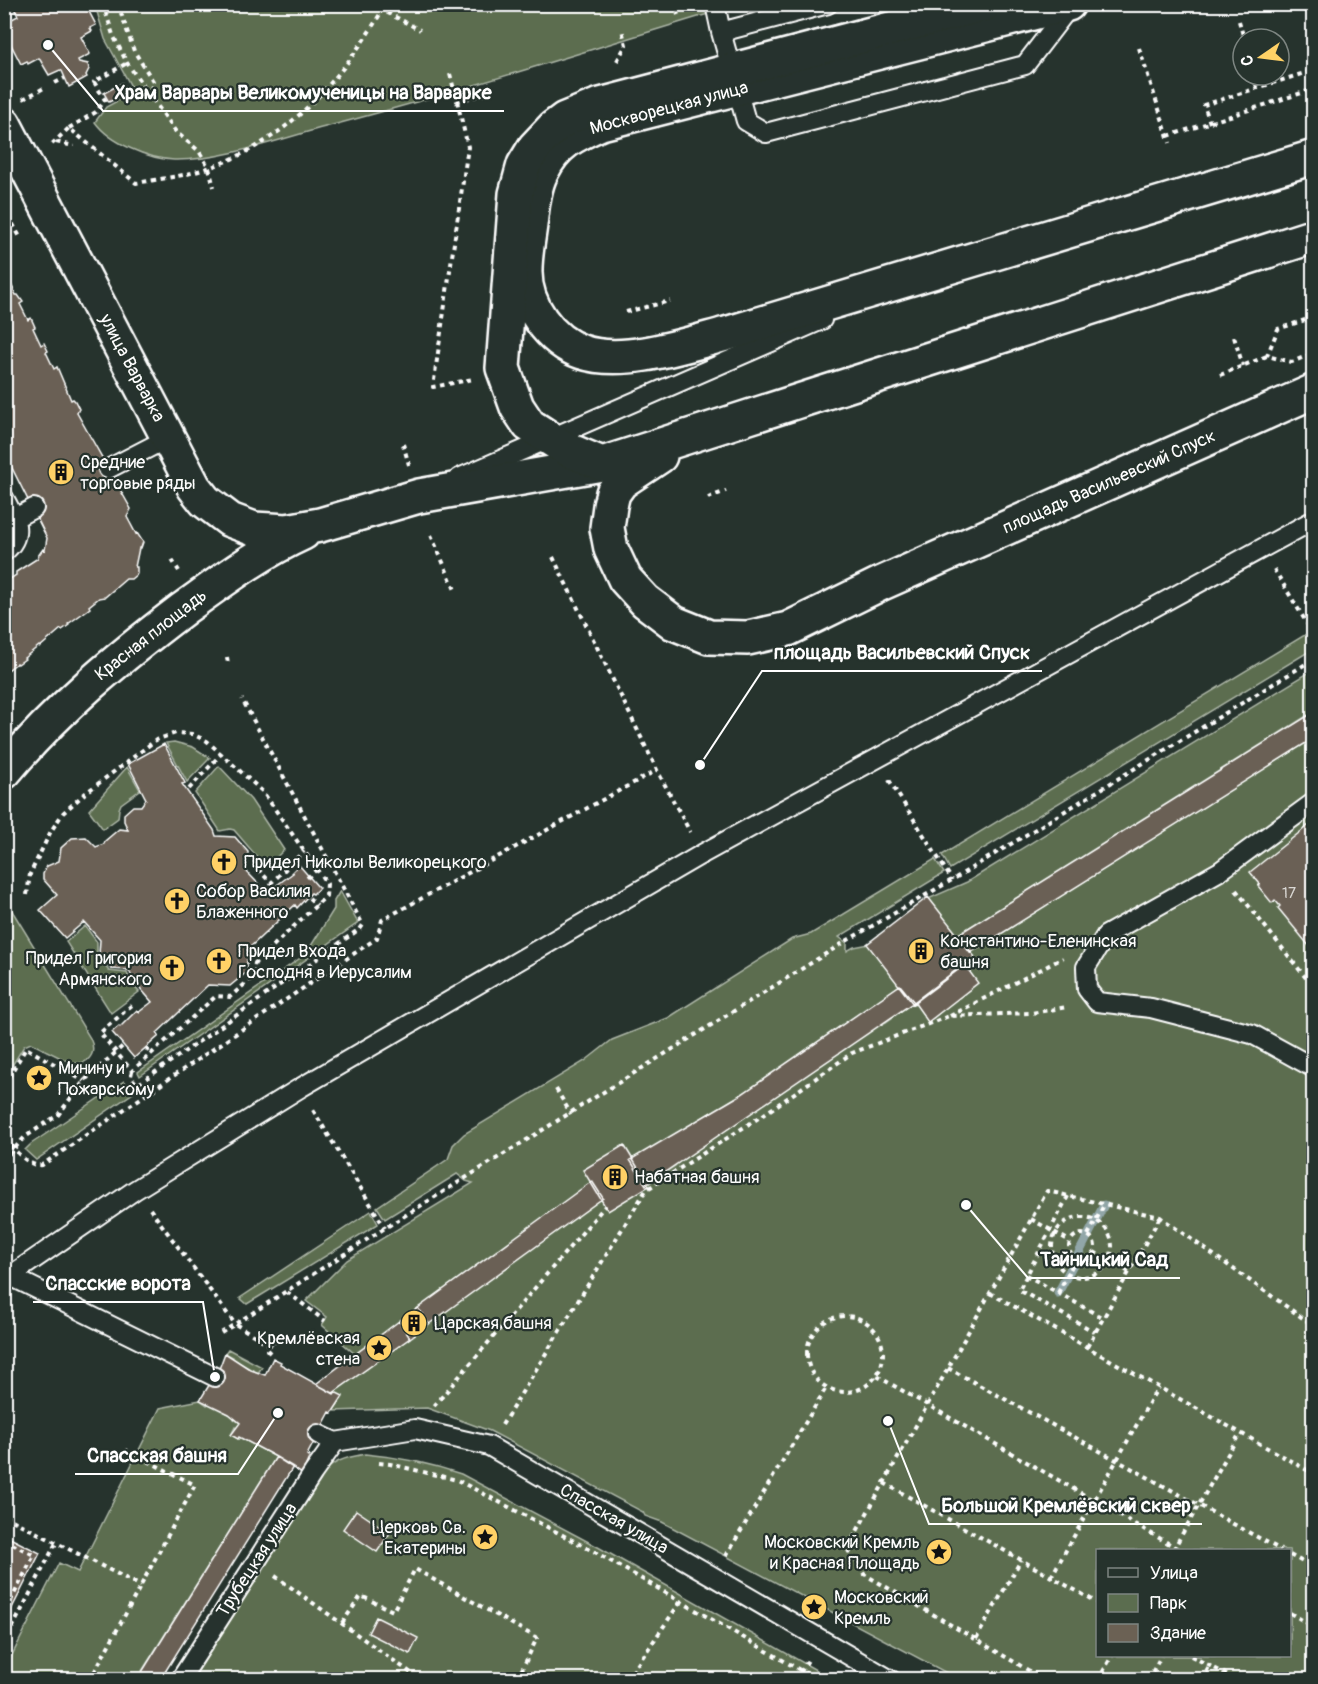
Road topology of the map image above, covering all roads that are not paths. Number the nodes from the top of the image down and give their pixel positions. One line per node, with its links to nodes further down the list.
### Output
1 (715, 4): 5 (lane)
2 (828, 4): 5 (lane)
3 (985, 4): 6 (street, Москворецкая улица)
4 (1070, 4): 6 (street, Москворецкая улица); 6 (lane)
5 (721, 32): 6 (lane)
6 (735, 80): 10 (street, Москворецкая улица); 14 (street, Москворецкая улица)
7 (13, 112): 13 (street, улица Варварка)
8 (1314, 157): 10 (street, Москворецкая улица)
9 (1314, 236): 12 (street)
10 (986, 256): 14 (lane)
11 (1314, 391): 12 (street, площадь Васильевский Спуск)
12 (695, 435): 15 (street)
13 (168, 438): 16 (lane); 22 (street, улица Варварка)
14 (548, 439): 15 (street, Москворецкая улица); 17 (lane)
15 (602, 464): 17 (street)
16 (108, 469)
17 (415, 484): 22 (street)
18 (4, 498): 20 (lane)
19 (34, 508): 20 (lane)
20 (15, 518): 23 (lane)
21 (1314, 520): 27 (lane)
22 (320, 525): 24 (street, Красная площадь)
23 (4, 552)
24 (4, 772)
25 (1314, 802): 26 (lane)
26 (1314, 1068)
27 (7, 1276): 28 (lane)
28 (214, 1377)
29 (318, 1434): 30 (lane)
30 (335, 1442): 31 (lane, Трубецкая улица); 32 (lane, Спасская улица)
31 (180, 1680)
32 (891, 1680)

